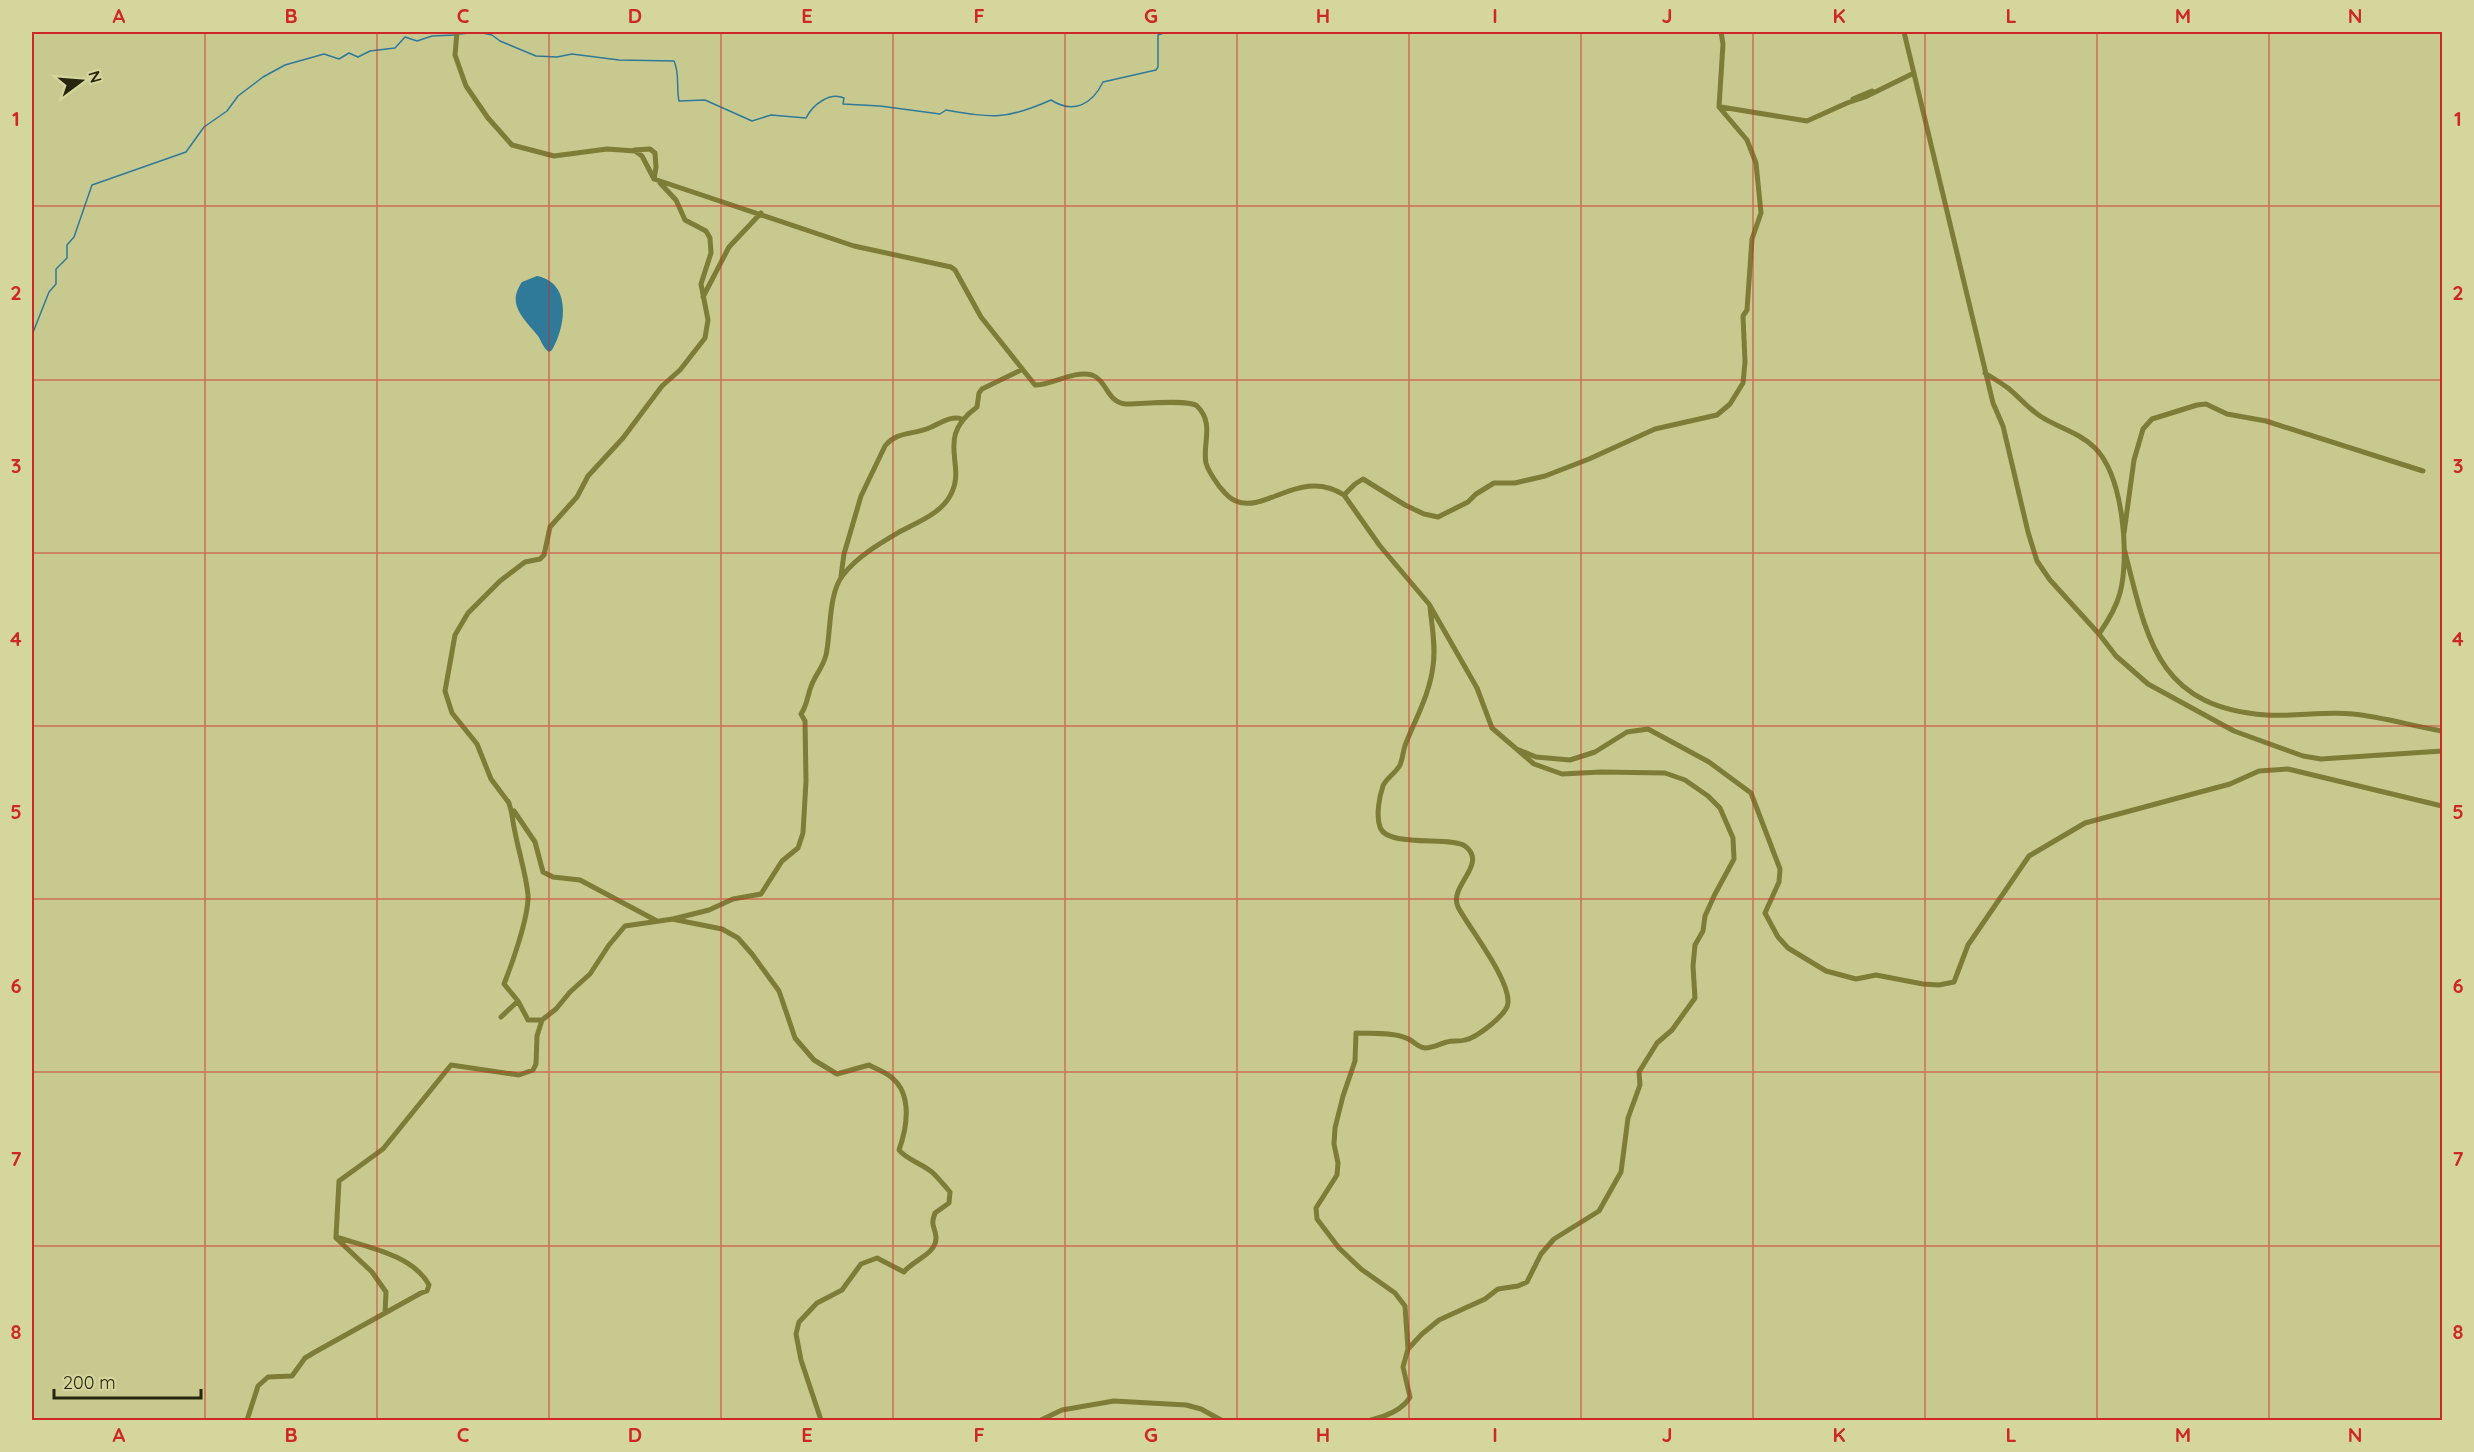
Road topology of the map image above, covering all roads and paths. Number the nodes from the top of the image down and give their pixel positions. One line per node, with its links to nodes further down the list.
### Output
1 (1721, 32): 5 (street)
2 (1904, 32): 4 (street)
3 (457, 34): 6 (street)
4 (1914, 73): 5 (street); 11 (street)
5 (1719, 107): 14 (street)
6 (629, 150): 7 (street); 7 (street)
7 (654, 179): 8 (street); 9 (street)
8 (761, 213): 9 (street); 10 (street)
9 (703, 297): 23 (street)
10 (1021, 370): 12 (street); 14 (street)
11 (1985, 373): 15 (street); 19 (street)
12 (962, 419): 17 (street); 17 (street)
13 (2423, 471): 15 (street)
14 (1344, 495): 18 (street)
15 (2124, 533): 16 (street)
16 (2124, 548): 19 (street); 20 (street)
17 (841, 578): 25 (street)
18 (1429, 604): 21 (street); 32 (street)
19 (2099, 634): 22 (street)
20 (2442, 731)
21 (1517, 749): 24 (street); 32 (street)
22 (2442, 751)
23 (508, 801): 26 (street); 27 (street)
24 (2442, 806)
25 (671, 919): 26 (street); 34 (street)
26 (658, 922): 29 (street)
27 (518, 1001): 28 (street); 29 (street)
28 (501, 1017)
29 (542, 1020): 30 (street)
30 (336, 1238): 31 (street); 31 (street)
31 (386, 1313): 33 (street)
32 (1408, 1349): 37 (street)
33 (247, 1420)
34 (821, 1420)
35 (1041, 1420): 36 (street)
36 (1221, 1420)
37 (1371, 1420)

